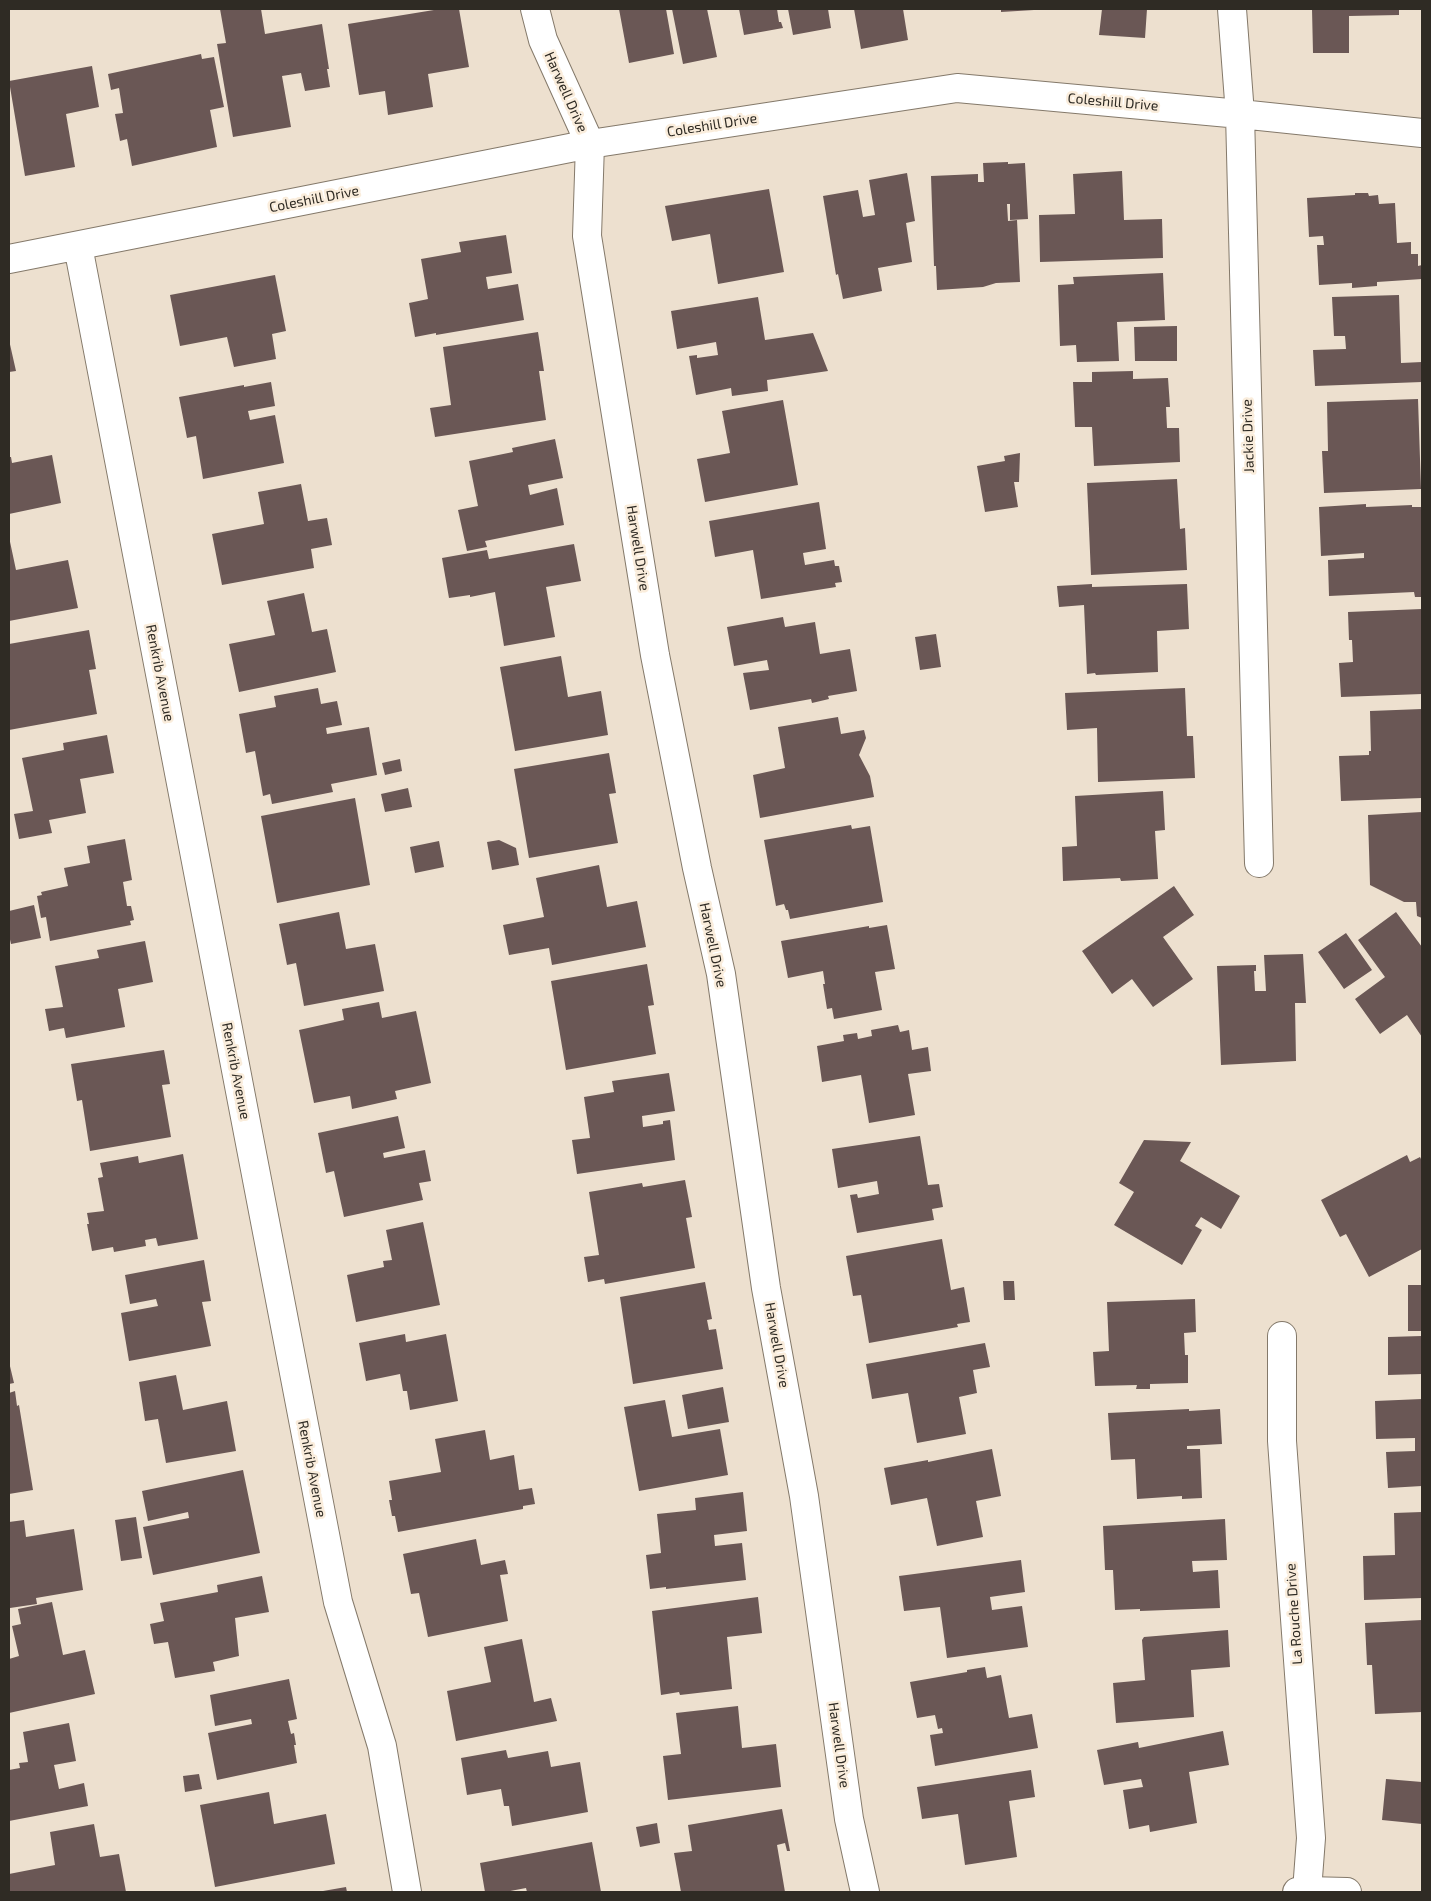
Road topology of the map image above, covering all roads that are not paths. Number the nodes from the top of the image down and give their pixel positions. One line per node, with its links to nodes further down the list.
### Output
1 (535, 9): 5 (street, Harwell Drive)
2 (1232, 9): 3 (street, Jackie Drive)
3 (1240, 114): 4 (street, Coleshill Drive); 5 (street, Coleshill Drive); 8 (street, Jackie Drive)
4 (1422, 133)
5 (590, 144): 6 (street, Coleshill Drive); 12 (street, Harwell Drive)
6 (78, 246): 7 (street, Coleshill Drive); 11 (street, Renkrib Avenue)
7 (9, 259)
8 (1259, 863)
9 (1282, 1336): 10 (street, La Rouche Drive)
10 (1302, 1891): 13 (street)
11 (408, 1892)
12 (865, 1892)
13 (1347, 1892)

